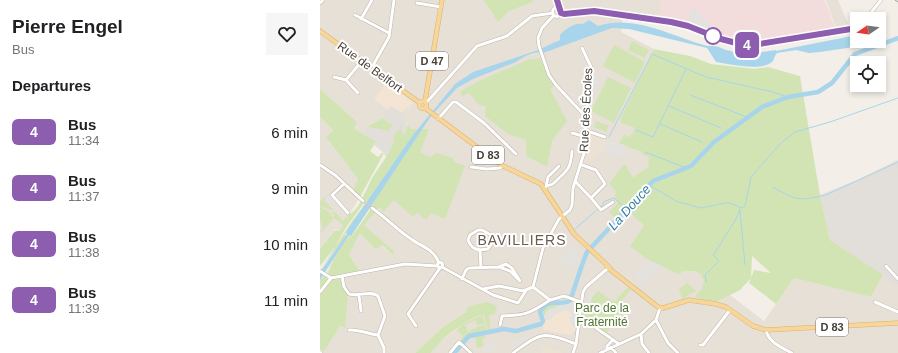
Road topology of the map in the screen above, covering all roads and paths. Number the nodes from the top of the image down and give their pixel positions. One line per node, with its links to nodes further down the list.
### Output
1 (323, 0): 8 (street)
2 (372, 0): 15 (street)
3 (394, 0): 18 (street)
4 (442, 0): 9 (main road, D 47)
5 (557, 0): 10 (street)
6 (881, 0): 11 (street)
7 (417, 3): 9 (street)
8 (320, 4)
9 (441, 7): 25 (main road, D 47)
10 (558, 7): 12 (street); 14 (street)
11 (872, 12)
12 (561, 13): 14 (street); 16 (street)
13 (355, 14): 15 (street)
14 (553, 14): 25 (street); 26 (street)
15 (361, 18): 18 (street)
16 (850, 29)
17 (320, 30): 20 (main road, Rue de Belfort)
18 (389, 33): 21 (street)
19 (582, 48): 26 (street, Rue des Écoles)
20 (361, 62): 21 (main road, Rue de Belfort); 23 (street)
21 (371, 69): 25 (main road, Rue de Belfort)
22 (334, 77): 23 (street)
23 (346, 80): 24 (street)
24 (358, 93)
25 (426, 106): 27 (main road, D 83)
26 (585, 116): 28 (street, Rue des Écoles)
27 (436, 117): 33 (street); 36 (main road, D 83)
28 (587, 131): 30 (street, Rue des Écoles); 31 (street)
29 (572, 133): 30 (street)
30 (586, 137): 35 (street, Rue des Écoles)
31 (605, 137)
32 (572, 151): 41 (street)
33 (516, 154)
34 (320, 165): 40 (street)
35 (582, 165): 39 (street, Rue des Écoles); 42 (street)
36 (502, 166): 38 (street); 41 (main road, D 83)
37 (559, 166): 41 (street)
38 (471, 167)
39 (575, 181): 42 (street); 47 (street, Rue des Écoles)
40 (344, 184): 43 (street); 46 (street)
41 (546, 187): 47 (main road, D 83)
42 (591, 198): 44 (street)
43 (362, 201)
44 (613, 202)
45 (372, 208): 49 (street)
46 (348, 213)
47 (563, 215): 53 (main road, D 83); 59 (street, Rue des Écoles)
48 (480, 250): 48 (street); 52 (street)
49 (440, 266): 55 (street); 57 (street); 74 (street)
50 (886, 266): 58 (street)
51 (498, 267): 51 (street); 52 (street)
52 (481, 268): 57 (street)
53 (608, 268): 65 (street); 67 (main road, D 83)
54 (320, 271): 56 (street)
55 (342, 276): 56 (street); 63 (street)
56 (330, 277): 62 (street)
57 (462, 279): 60 (street)
58 (898, 279)
59 (533, 287): 61 (street); 64 (street)
60 (483, 289): 61 (street); 61 (street)
61 (527, 289)
62 (320, 292)
63 (359, 296): 68 (street); 79 (street)
64 (550, 300): 65 (street); 73 (street)
65 (581, 302): 81 (street)
66 (875, 302): 70 (street)
67 (660, 308): 69 (main road, D 83); 71 (street)
68 (361, 310)
69 (730, 310): 77 (main road, D 83); 83 (street)
70 (898, 312)
71 (656, 320): 78 (street); 94 (street)
72 (898, 323): 77 (main road, D 83)
73 (500, 325)
74 (416, 326)
75 (596, 328): 80 (street)
76 (349, 330): 79 (street)
77 (766, 330): 95 (street)
78 (641, 334): 82 (street); 93 (street)
79 (378, 335): 86 (street)
80 (613, 340): 82 (street); 85 (street)
81 (576, 344): 89 (street); 90 (street)
82 (619, 344): 84 (street)
83 (700, 345)
84 (612, 347): 85 (street); 92 (street)
85 (607, 349): 91 (street)
86 (384, 353)
87 (450, 353): 88 (street)
88 (471, 353)
89 (513, 353)
90 (573, 353)
91 (600, 353)
92 (616, 353)
93 (648, 353)
94 (678, 353)
95 (792, 353)

